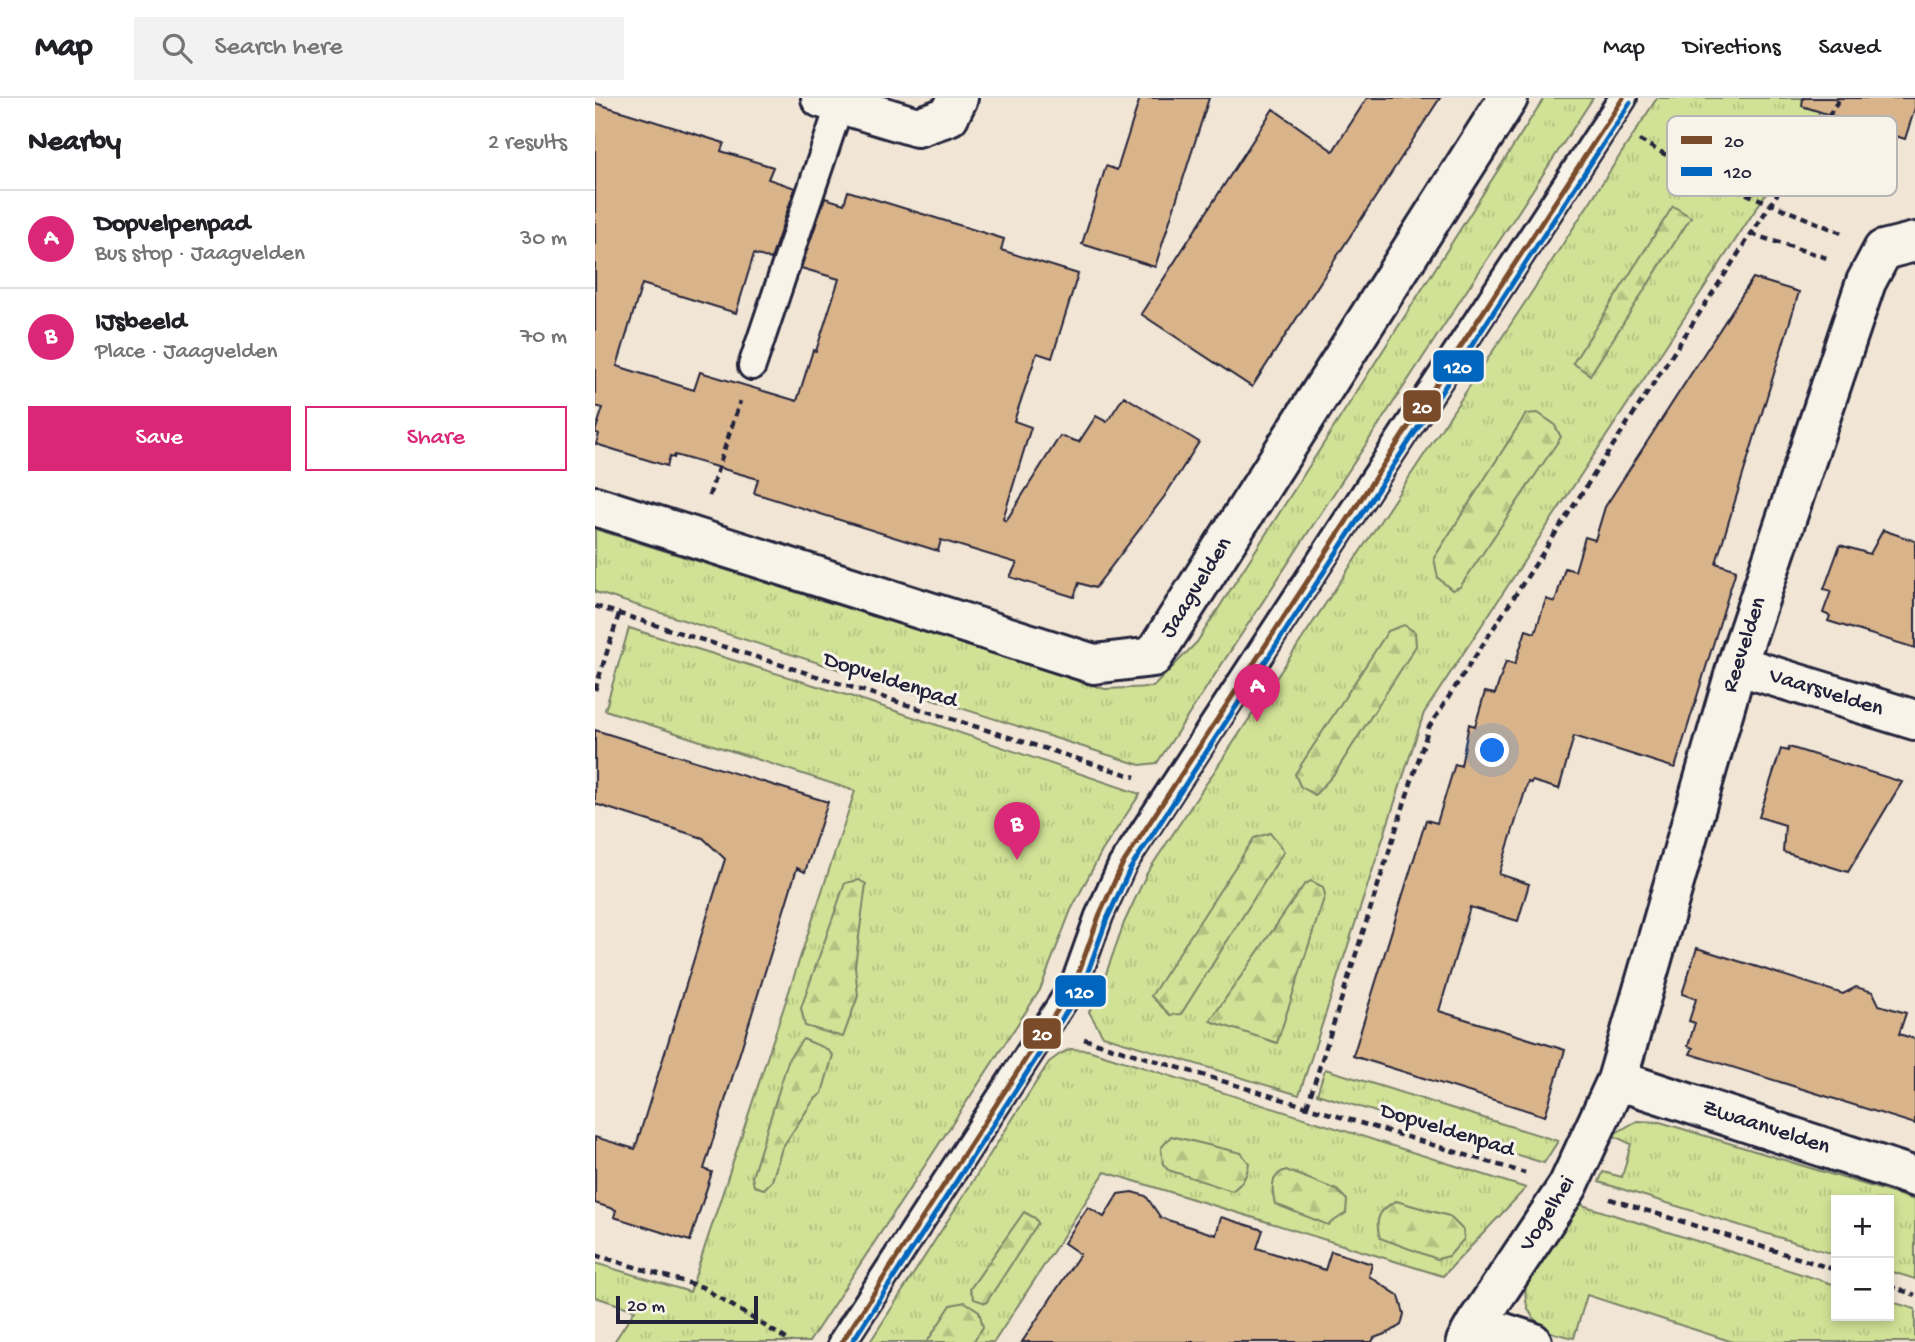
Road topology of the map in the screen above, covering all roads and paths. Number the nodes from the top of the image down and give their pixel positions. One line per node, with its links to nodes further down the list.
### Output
1 (958, 98): 5 (street)
2 (1508, 98): 16 (street, Jaagvelden)
3 (1623, 98): 7 (lane)
4 (1840, 98): 6 (path)
5 (830, 101): 14 (lane)
6 (1828, 116)
7 (1608, 122): 8 (path); 22 (lane)
8 (1667, 155)
9 (1753, 196): 11 (path)
10 (1776, 196): 11 (path)
11 (1771, 203): 12 (path); 13 (path)
12 (1751, 234): 13 (path); 25 (path)
13 (1889, 254): 19 (street, Reevelden)
14 (752, 366): 16 (path)
15 (595, 506): 16 (street, Jaagvelden)
16 (696, 537)
17 (595, 606): 18 (path, Dopveldenpad)
18 (619, 614): 20 (path); 22 (path, Dopveldenpad)
19 (1737, 665): 21 (street, Vaarsvelden); 24 (street, Reevelden)
20 (595, 690)
21 (1915, 720)
22 (1173, 790): 23 (lane)
23 (1046, 1027): 25 (path, Dopveldenpad); 34 (lane)
24 (1618, 1080): 26 (street, Zwaanvelden); 27 (street, Vogelhei)
25 (1307, 1106): 27 (path, Dopveldenpad)
26 (1915, 1177)
27 (1568, 1186): 29 (path, Dopveldenpad); 32 (street, Vogelhei)
28 (595, 1255): 33 (path)
29 (1831, 1268)
30 (1894, 1288): 31 (path)
31 (1915, 1295)
32 (1471, 1333): 35 (street)
33 (791, 1342)
34 (842, 1342)
35 (1532, 1342)

